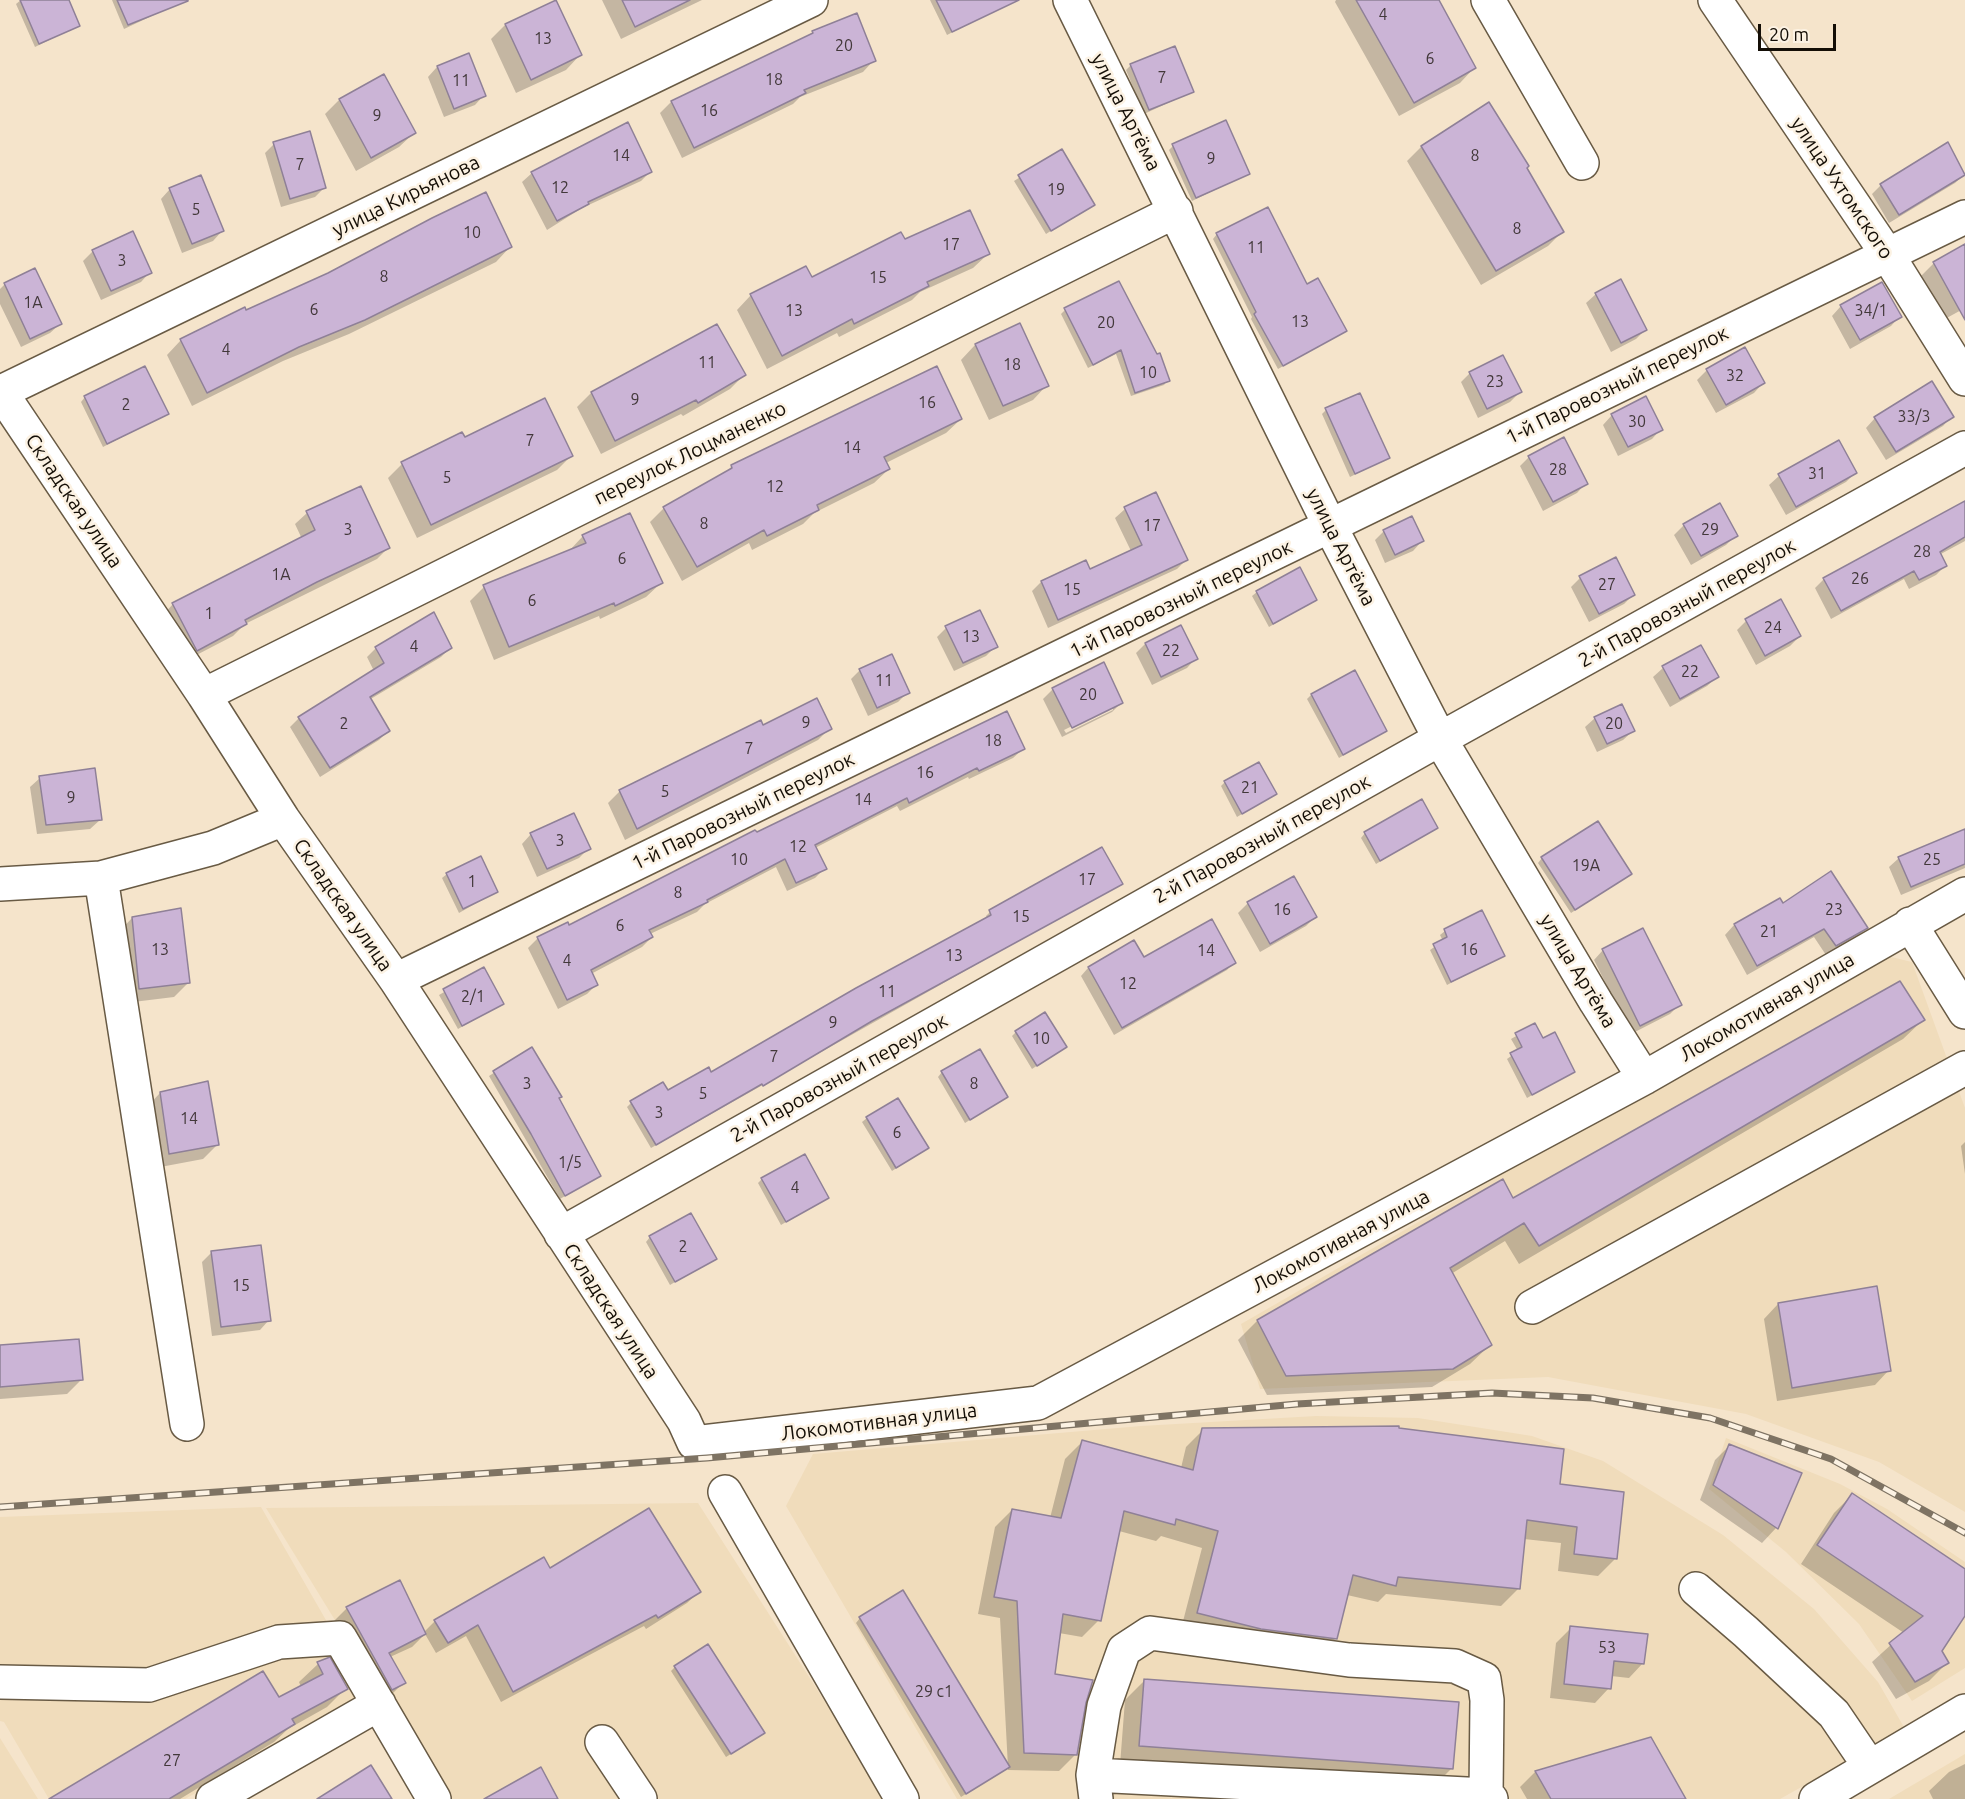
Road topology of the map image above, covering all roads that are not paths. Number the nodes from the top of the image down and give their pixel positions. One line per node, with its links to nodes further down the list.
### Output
1 (811, 0): 10 (street, улица Кирьянова)
2 (1070, 0): 6 (street, улица Артёма)
3 (1488, 0): 5 (street)
4 (1715, 0): 8 (street, улица Ухтомского)
5 (1582, 163)
6 (1176, 211): 12 (street, улица Артёма); 13 (street, переулок Лоцманенко)
7 (1965, 217): 8 (street, 1-й Паровозный переулок)
8 (1887, 254): 9 (street, улица Ухтомского); 12 (street, 1-й Паровозный переулок)
9 (1965, 379)
10 (0, 392): 13 (street, Складская улица)
11 (1965, 448): 14 (street, 2-й Паровозный переулок)
12 (1330, 526): 14 (street, улица Артёма); 20 (street, 1-й Паровозный переулок)
13 (204, 695): 15 (street, Складская улица)
14 (1440, 739): 23 (street, улица Артёма); 24 (street, 2-й Паровозный переулок)
15 (283, 819): 16 (street); 20 (street, Складская улица)
16 (101, 878): 17 (street); 27 (street)
17 (0, 884)
18 (1965, 894): 19 (street, Локомотивная улица)
19 (1910, 924): 21 (street); 23 (street, Локомотивная улица)
20 (396, 980): 24 (street, Складская улица)
21 (1965, 1012)
22 (1965, 1068): 25 (street)
23 (1644, 1078): 26 (street, Локомотивная улица)
24 (561, 1234): 26 (street, Складская улица)
25 (1532, 1307)
26 (684, 1421)
27 (187, 1424)
28 (725, 1492): 40 (street)
29 (1696, 1590): 34 (street)
30 (0, 1682): 31 (street)
31 (379, 1704): 37 (street); 38 (street)
32 (1965, 1711): 34 (street)
33 (602, 1742): 39 (street)
34 (1869, 1767): 41 (street)
35 (1095, 1787): 36 (street); 36 (street)
36 (1489, 1797)
37 (213, 1799)
38 (434, 1799)
39 (640, 1799)
40 (902, 1799)
41 (1816, 1799)

